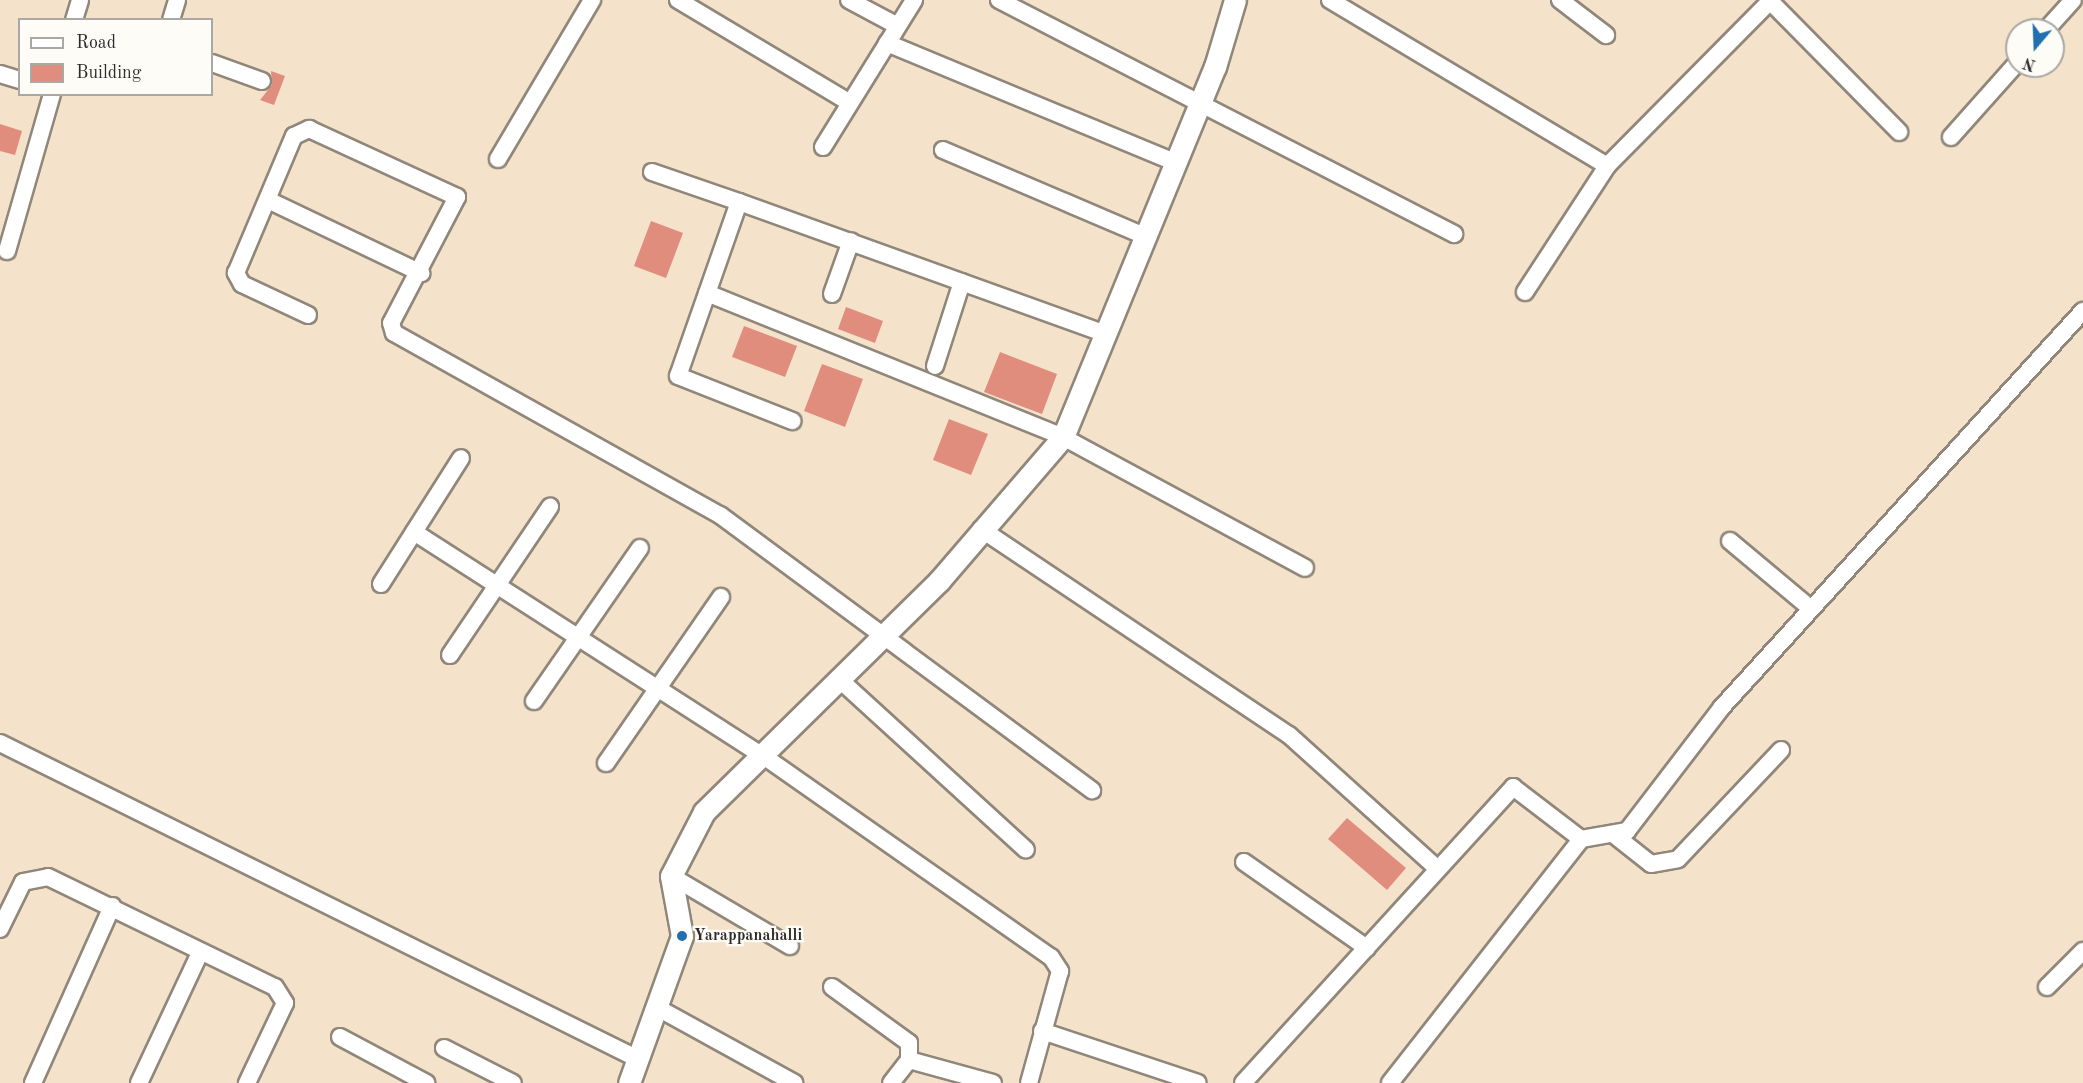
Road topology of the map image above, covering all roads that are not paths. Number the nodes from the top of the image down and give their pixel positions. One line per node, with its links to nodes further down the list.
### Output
1 (80, 0): 13 (street)
2 (177, 0): 14 (street)
3 (592, 0): 31 (street)
4 (678, 0): 26 (street)
5 (849, 0): 16 (street)
6 (914, 0): 16 (street)
7 (999, 0): 25 (street)
8 (1235, 0): 25 (street)
9 (1330, 0): 33 (street)
10 (1560, 0): 17 (street)
11 (2073, 0): 15 (street)
12 (1770, 1): 27 (street); 33 (street)
13 (75, 18)
14 (172, 18)
15 (2057, 18)
16 (898, 26): 18 (street)
17 (1606, 35)
18 (887, 43): 26 (street); 32 (street)
19 (213, 63): 23 (street)
20 (0, 74): 22 (street)
21 (2005, 76): 28 (street)
22 (18, 79)
23 (262, 81)
24 (51, 96): 40 (street)
25 (1200, 101): 32 (street); 37 (street)
26 (850, 103): 29 (street)
27 (1899, 132)
28 (1951, 137)
29 (823, 147)
30 (943, 150): 38 (street)
31 (498, 159)
32 (1174, 162): 38 (street)
33 (1607, 166): 43 (street)
34 (652, 172): 36 (street)
35 (268, 200): 41 (street); 41 (street); 47 (street)
36 (739, 202): 39 (street); 44 (street)
37 (1454, 234)
38 (1142, 235): 48 (street)
39 (851, 241): 42 (street); 45 (street)
40 (7, 251)
41 (421, 273): 63 (street)
42 (962, 282): 48 (street); 49 (street)
43 (1525, 292)
44 (707, 293): 50 (street); 51 (street)
45 (832, 294)
46 (2083, 311): 62 (street)
47 (308, 315)
48 (1103, 333): 51 (street)
49 (935, 366)
50 (792, 421)
51 (1063, 437): 54 (street); 58 (street)
52 (461, 458): 55 (street)
53 (550, 507): 60 (street)
54 (981, 529): 63 (street); 78 (street)
55 (414, 532): 59 (street); 60 (street)
56 (1730, 541): 62 (street)
57 (640, 548): 64 (street)
58 (1305, 568)
59 (381, 584)
60 (497, 585): 64 (street); 65 (street)
61 (721, 597): 67 (street)
62 (1810, 608): 74 (street)
63 (884, 635): 66 (street); 73 (street)
64 (578, 637): 67 (street); 68 (street)
65 (450, 655)
66 (839, 679): 71 (street); 76 (street)
67 (658, 688): 71 (street); 72 (street)
68 (534, 701)
69 (0, 743): 92 (street)
70 (1781, 750): 74 (street)
71 (762, 755): 79 (street); 89 (street)
72 (606, 763)
73 (1092, 790)
74 (1613, 834): 75 (street)
75 (1581, 839): 78 (street); 106 (street)
76 (1026, 850)
77 (1244, 862): 83 (street)
78 (1438, 869): 83 (street)
79 (671, 876): 82 (street); 88 (street)
80 (112, 906): 81 (street); 85 (street); 94 (street)
81 (0, 929)
82 (790, 946)
83 (1367, 948): 105 (street)
84 (2083, 951): 87 (street)
85 (200, 953): 95 (street); 96 (street)
86 (832, 987): 93 (street)
87 (2047, 987)
88 (656, 1006): 92 (street); 100 (street)
89 (1042, 1032): 103 (street); 104 (street)
90 (340, 1037): 97 (street)
91 (444, 1048): 98 (street)
92 (638, 1059): 99 (street)
93 (909, 1060): 101 (street); 102 (street)
94 (33, 1083)
95 (139, 1083)
96 (247, 1083)
97 (426, 1083)
98 (513, 1083)
99 (629, 1083)
100 (794, 1083)
101 (891, 1083)
102 (993, 1083)
103 (1029, 1083)
104 (1198, 1083)
105 (1243, 1083)
106 (1390, 1083)

